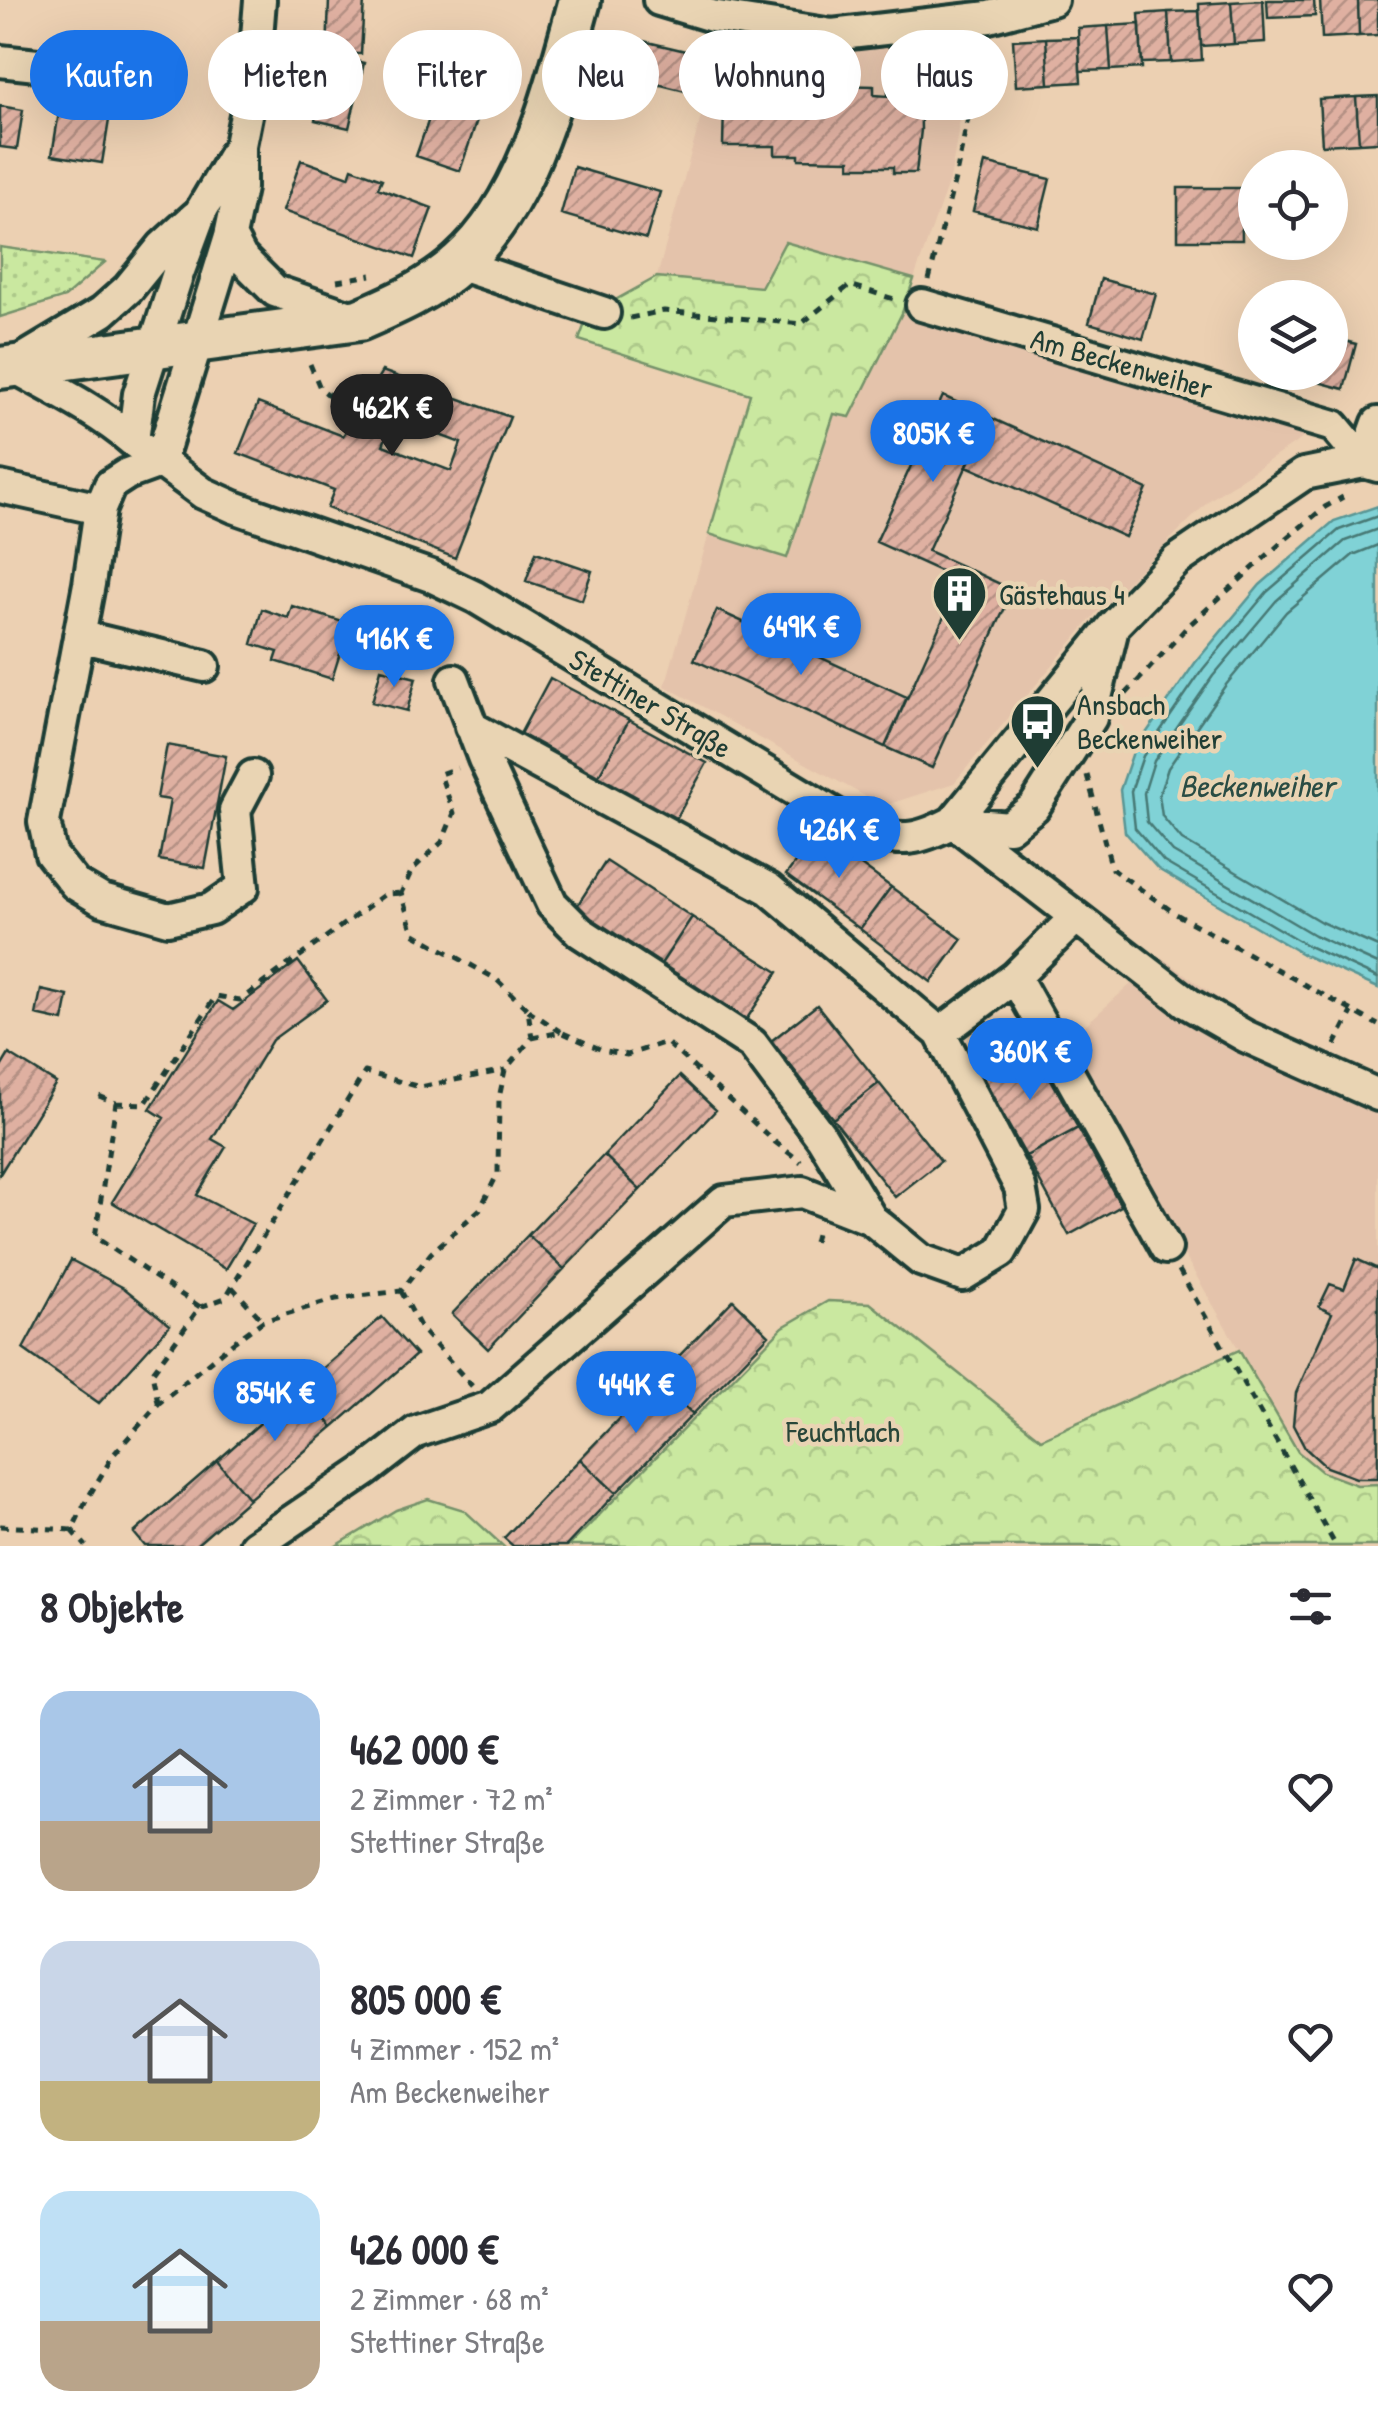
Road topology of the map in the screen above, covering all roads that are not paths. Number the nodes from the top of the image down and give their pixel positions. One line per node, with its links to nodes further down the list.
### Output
1 (260, 0): 7 (street)
2 (580, 0): 10 (main road)
3 (659, 0): 4 (street)
4 (1052, 0)
5 (0, 61): 6 (street)
6 (30, 64)
7 (240, 144): 8 (street); 9 (street)
8 (200, 211): 15 (street); 16 (street)
9 (230, 236): 13 (street); 14 (street)
10 (458, 264): 12 (street); 13 (main road)
11 (922, 304): 20 (street, Am Beckenweiher)
12 (604, 312)
13 (359, 320): 14 (main road)
14 (197, 341): 15 (main road); 19 (street)
15 (153, 347): 16 (main road); 18 (street)
16 (6, 367): 18 (street, Stettiner Straße)
17 (1378, 423): 20 (street)
18 (133, 441): 19 (street, Stettiner Straße)
19 (160, 462): 22 (street); 29 (street, Stettiner Straße)
20 (1371, 464): 23 (street)
21 (0, 487): 22 (street)
22 (100, 509): 24 (street)
23 (1114, 625): 29 (street); 29 (street)
24 (79, 636): 25 (street); 28 (street)
25 (204, 666)
26 (454, 680): 27 (street)
27 (471, 727): 32 (street); 34 (street)
28 (253, 776)
29 (953, 822): 30 (street)
30 (1075, 918): 31 (street); 33 (street)
31 (1015, 977): 32 (street); 37 (street)
32 (940, 1033): 36 (street)
33 (1378, 1095)
34 (822, 1138): 35 (street); 36 (street)
35 (813, 1187): 36 (street); 38 (street)
36 (871, 1219)
37 (1166, 1248)
38 (255, 1546)

